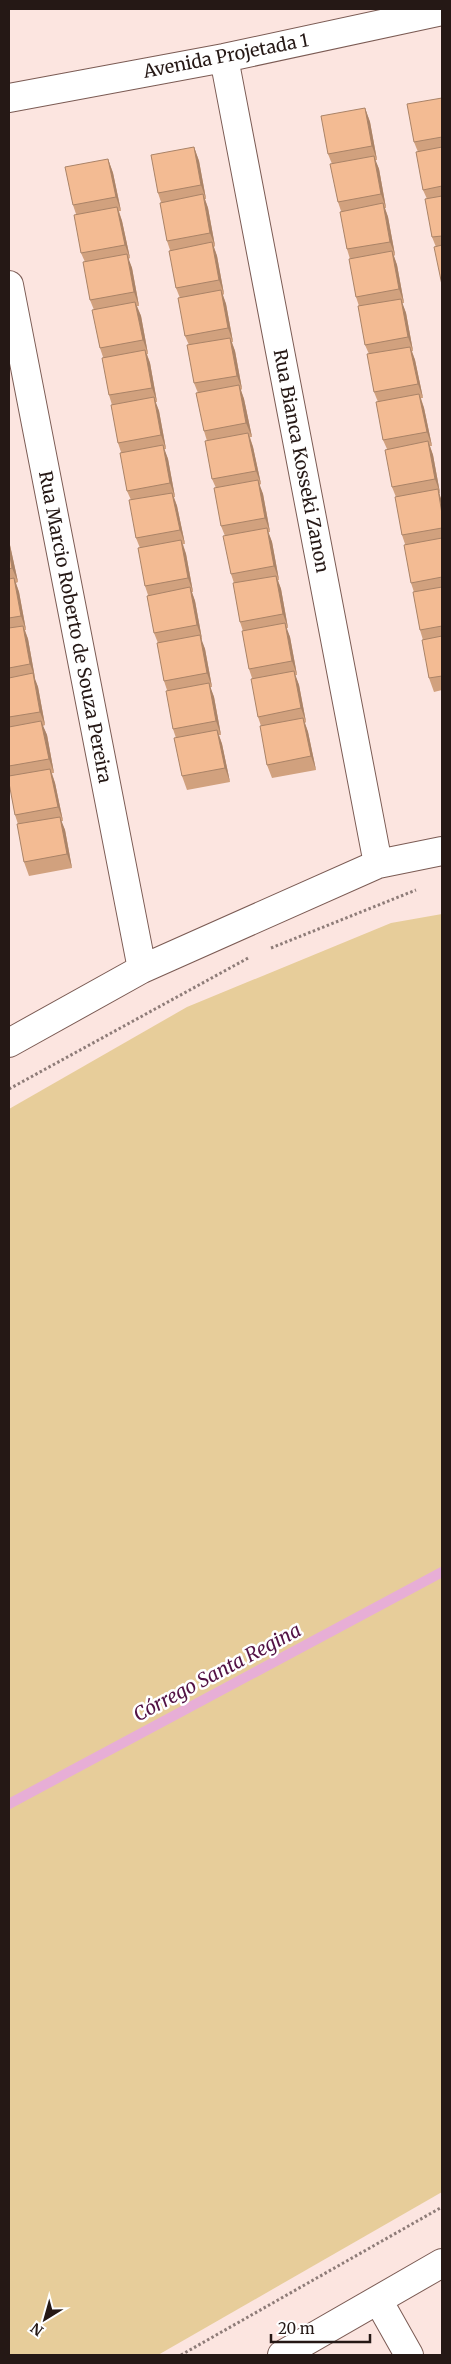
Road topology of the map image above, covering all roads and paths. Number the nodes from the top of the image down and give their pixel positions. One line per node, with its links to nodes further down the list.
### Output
1 (442, 11): 2 (street, Avenida Projetada 1)
2 (224, 58): 3 (street, Avenida Projetada 1); 6 (street, Rua Bianca Kosseki Zanon)
3 (9, 98)
4 (9, 285): 10 (street, Rua Marcio Roberto de Souza Pereira)
5 (442, 850): 6 (street)
6 (378, 864): 10 (street)
7 (419, 888): 8 (path)
8 (264, 951)
9 (255, 954): 12 (path)
10 (142, 969): 11 (street)
11 (9, 1043)
12 (9, 1089)
13 (442, 2207): 16 (path)
14 (442, 2263): 15 (street)
15 (378, 2300): 17 (street); 18 (street)
16 (181, 2355)
17 (282, 2355)
18 (409, 2355)

